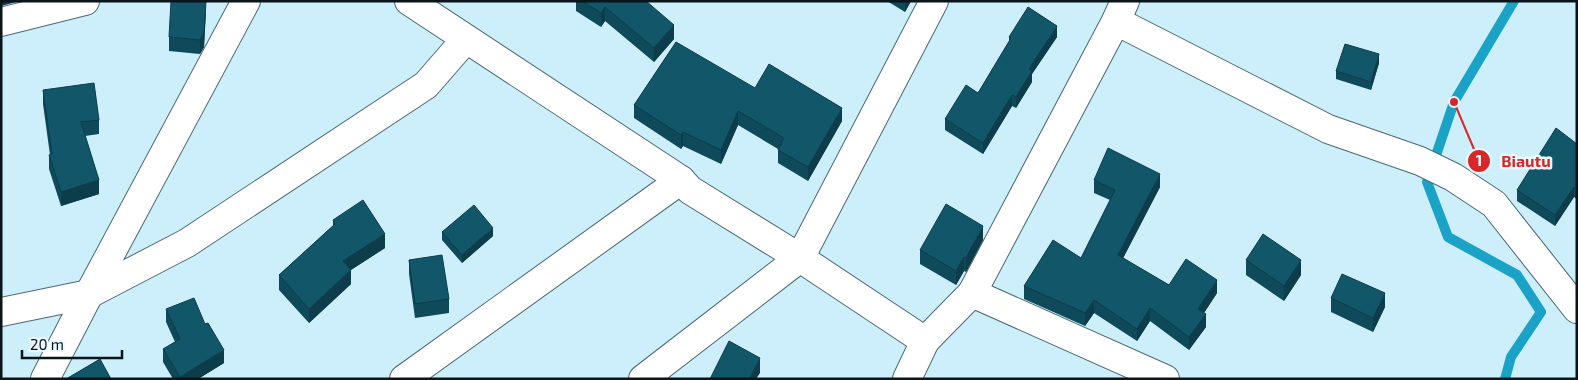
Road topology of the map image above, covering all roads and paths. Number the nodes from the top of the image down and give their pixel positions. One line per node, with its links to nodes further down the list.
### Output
1 (86, 1): 6 (street)
2 (246, 1): 11 (street)
3 (409, 1): 7 (street)
4 (934, 1): 9 (street)
5 (1120, 11): 10 (street); 12 (street)
6 (1, 22)
7 (466, 40): 8 (street); 11 (street)
8 (681, 180): 9 (street); 16 (street)
9 (800, 258): 14 (street); 17 (street)
10 (972, 293): 14 (street); 19 (street)
11 (89, 294): 13 (street); 15 (street)
12 (1577, 309)
13 (1, 312)
14 (926, 341): 18 (street)
15 (45, 379)
16 (404, 379)
17 (643, 379)
18 (907, 379)
19 (1165, 379)

